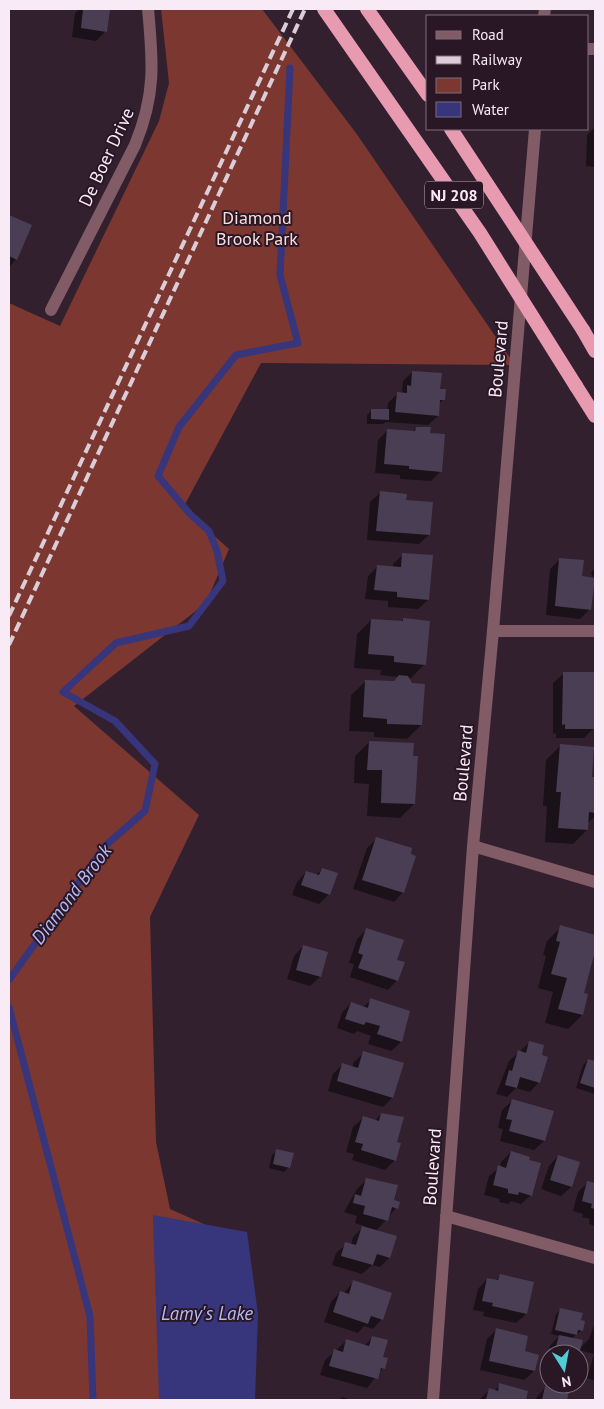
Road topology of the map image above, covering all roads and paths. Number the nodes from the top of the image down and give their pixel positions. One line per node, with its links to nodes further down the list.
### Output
1 (148, 9): 7 (street, De Boer Drive)
2 (324, 9): 9 (highway, NJ 208, bridge)
3 (367, 9): 4 (highway)
4 (426, 92)
5 (452, 130): 8 (highway, NJ 208, bridge)
6 (535, 130): 10 (street, Boulevard)
7 (51, 310)
8 (595, 351)
9 (595, 416)
10 (493, 631): 11 (street); 12 (street, Boulevard)
11 (595, 631)
12 (473, 846): 13 (street); 14 (street, Boulevard)
13 (595, 882)
14 (446, 1216): 15 (street); 16 (street, Boulevard)
15 (595, 1258)
16 (433, 1400)

